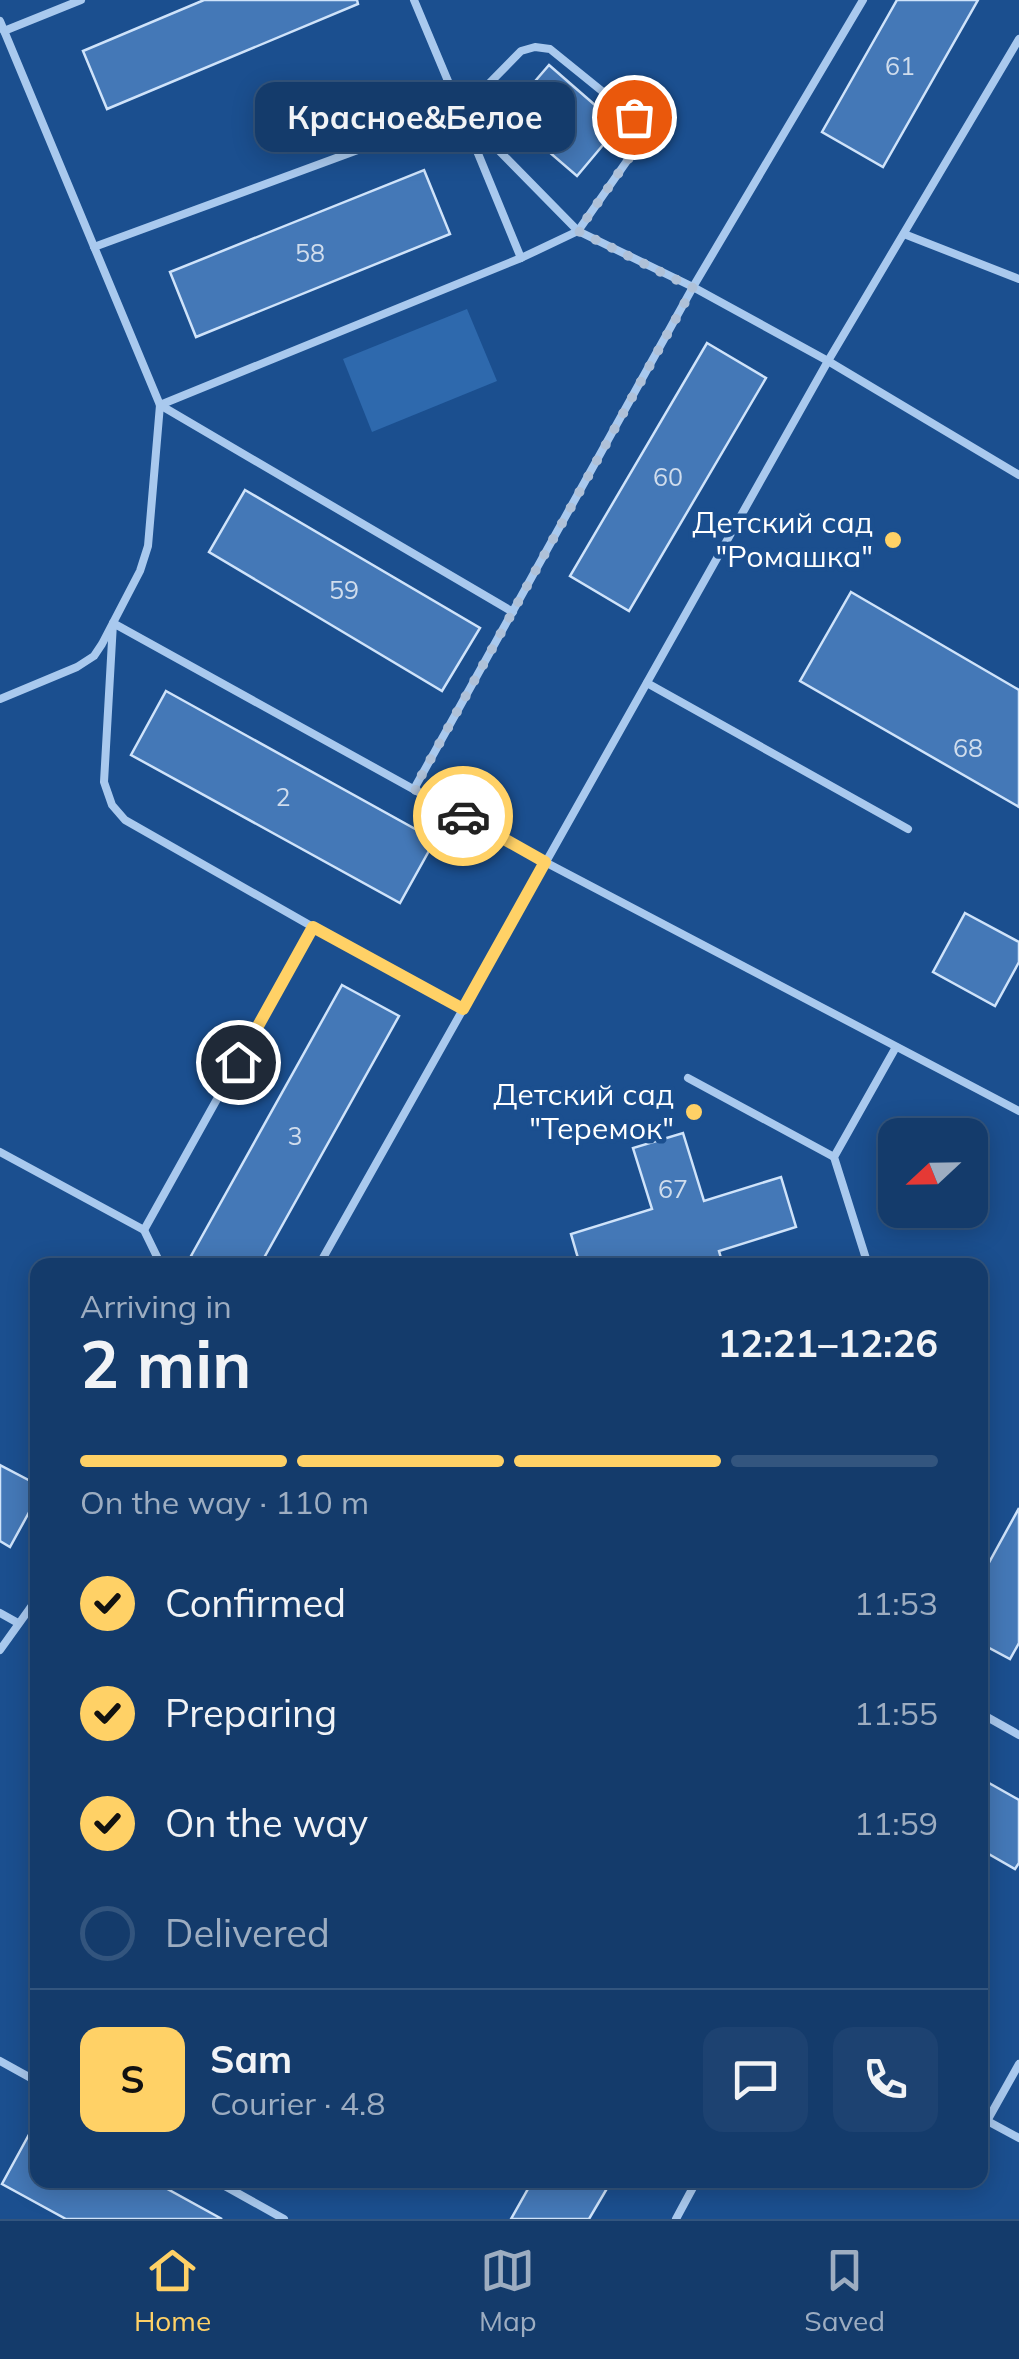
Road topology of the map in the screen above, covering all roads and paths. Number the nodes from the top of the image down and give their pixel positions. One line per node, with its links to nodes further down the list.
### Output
1 (81, 0): 5 (lane)
2 (414, 0): 7 (lane)
3 (863, 0): 13 (lane)
4 (0, 20): 5 (lane)
5 (4, 31): 10 (lane)
6 (1019, 40): 9 (lane)
7 (461, 112): 8 (lane); 8 (lane); 10 (lane); 11 (lane)
8 (578, 231): 11 (lane); 13 (lane)
9 (904, 234): 12 (lane); 14 (lane)
10 (94, 247): 15 (lane)
11 (521, 258): 15 (lane)
12 (1019, 280)
13 (693, 288): 14 (lane); 17 (lane)
14 (828, 362): 16 (lane); 19 (lane)
15 (160, 405): 17 (lane); 18 (lane)
16 (1019, 475)
17 (512, 612): 21 (lane)
18 (113, 623): 20 (lane); 21 (lane); 24 (lane)
19 (646, 683): 22 (lane); 23 (lane)
20 (0, 698)
21 (414, 789): 23 (lane)
22 (908, 829)
23 (545, 862): 25 (lane); 26 (lane)
24 (313, 927): 25 (lane); 31 (lane)
25 (463, 1009): 33 (lane)
26 (896, 1047): 28 (lane); 30 (lane)
27 (688, 1078): 30 (lane)
28 (1019, 1111)
29 (0, 1152): 31 (lane)
30 (834, 1157): 34 (lane)
31 (144, 1230): 32 (lane)
32 (158, 1258)
33 (323, 1258)
34 (866, 1258)
35 (30, 1607): 37 (lane)
36 (0, 1614): 37 (lane)
37 (18, 1623): 38 (lane)
38 (0, 1650)
39 (988, 1719): 40 (lane)
40 (1019, 1736)
41 (0, 2061): 43 (lane)
42 (1019, 2064): 44 (lane)
43 (30, 2078)
44 (988, 2113)
45 (988, 2121): 46 (lane)
46 (1019, 2138)
47 (238, 2188): 49 (lane)
48 (693, 2188): 50 (lane)
49 (284, 2219)
50 (676, 2219)

